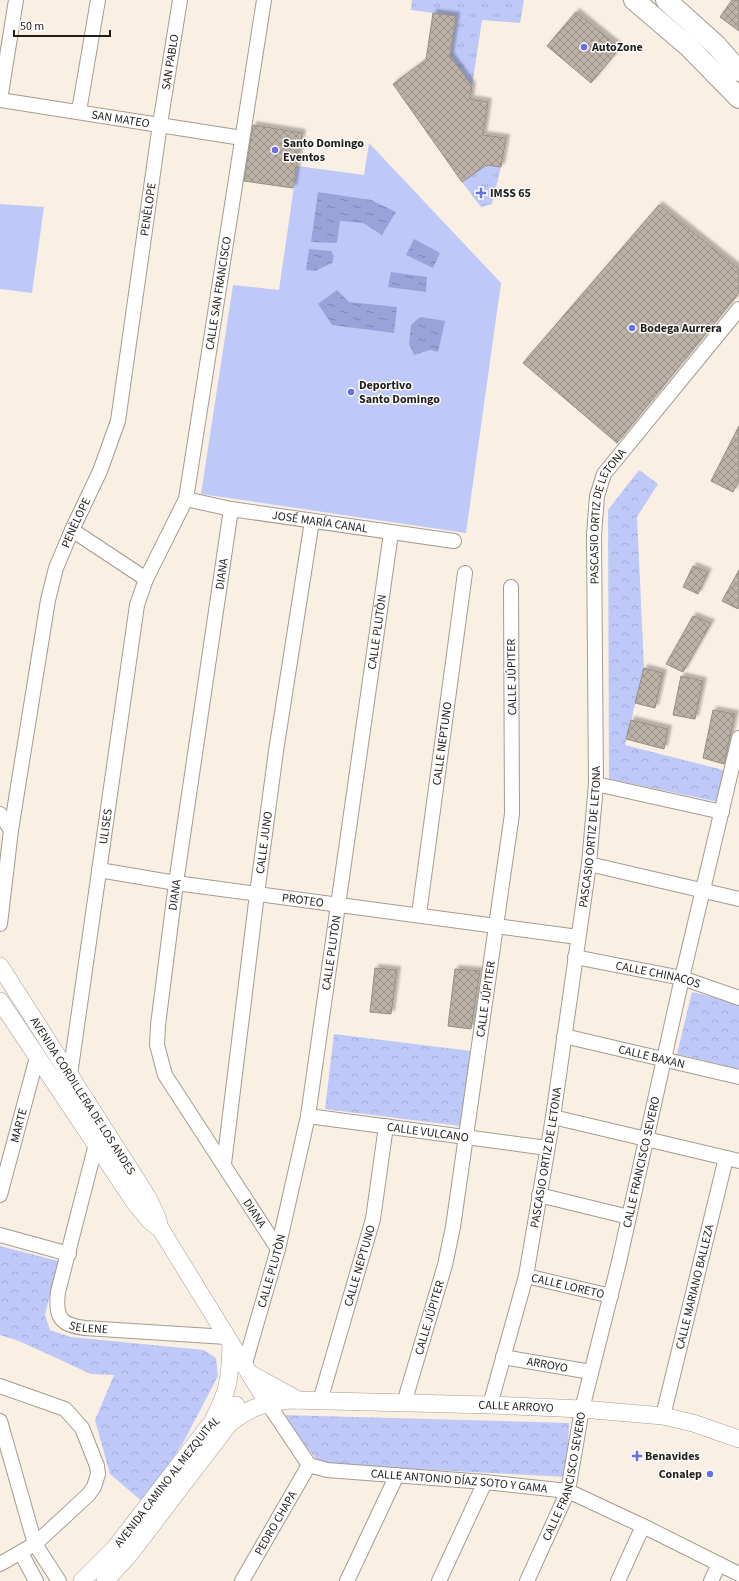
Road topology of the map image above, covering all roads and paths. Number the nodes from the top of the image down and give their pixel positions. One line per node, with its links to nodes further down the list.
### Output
1 (16, 0): 9 (street)
2 (98, 0): 10 (street)
3 (180, 0): 11 (street, SAN PABLO)
4 (264, 0): 12 (street, CALLE SAN FRANCISCO)
5 (634, 0): 8 (main road)
6 (666, 0): 7 (main road)
7 (739, 71)
8 (739, 98)
9 (0, 100): 10 (street, SAN MATEO)
10 (79, 111): 11 (street, SAN MATEO)
11 (160, 124): 12 (street, SAN MATEO); 17 (street, PENÈLOPE)
12 (242, 138): 14 (street, CALLE SAN FRANCISCO)
13 (739, 309): 24 (street, PASCASIO ORTIZ DE LETONA)
14 (186, 498): 15 (street, JOSÉ MARÍA CANAL); 21 (street, CALLE SAN FRANCISCO)
15 (231, 509): 16 (street, JOSÉ MARÍA CANAL); 30 (street, DIANA)
16 (312, 521): 18 (street, JOSÉ MARÍA CANAL); 32 (street, CALLE JUNO)
17 (72, 530): 21 (street); 27 (street, PENÈLOPE)
18 (391, 533): 19 (street, JOSÉ MARÍA CANAL); 34 (street, CALLE PLUTÒN)
19 (454, 541)
20 (465, 573): 35 (street, CALLE NEPTUNO)
21 (146, 579): 29 (street, ULISES)
22 (511, 587): 37 (street, CALLE JÚPITER)
23 (739, 738): 25 (street, CALLE FRANCISCO SEVERO)
24 (596, 784): 25 (street); 28 (street, PASCASIO ORTIZ DE LETONA)
25 (722, 812): 31 (street, CALLE FRANCISCO SEVERO)
26 (0, 814): 27 (street)
27 (12, 830): 36 (street, PENÈLOPE)
28 (589, 864): 31 (street); 38 (street, PASCASIO ORTIZ DE LETONA)
29 (99, 870): 30 (street, PROTEO); 47 (street, ULISES)
30 (176, 883): 32 (street, PROTEO); 57 (street, DIANA)
31 (704, 891): 33 (street); 41 (street, CALLE FRANCISCO SEVERO)
32 (257, 894): 34 (street, PROTEO); 57 (street, CALLE JUNO)
33 (739, 899)
34 (337, 904): 35 (street, PROTEO); 49 (street, CALLE PLUTÒN)
35 (419, 914): 37 (street, PROTEO)
36 (0, 924)
37 (497, 925): 38 (street, PROTEO); 52 (street, CALLE JÚPITER)
38 (578, 937): 39 (street, PASCASIO ORTIZ DE LETONA)
39 (575, 957): 41 (street, CALLE CHINACOS); 44 (street, PASCASIO ORTIZ DE LETONA)
40 (0, 966): 47 (street, AVENIDA CORDILLERA DE LOS ANDES)
41 (682, 978): 42 (street, CALLE CHINACOS); 46 (street, CALLE FRANCISCO SEVERO)
42 (739, 998)
43 (0, 1001): 45 (street, AVENIDA CORDILLERA DE LOS ANDES)
44 (564, 1036): 46 (street, CALLE BAXAN); 50 (street, PASCASIO ORTIZ DE LETONA)
45 (37, 1057): 54 (street, AVENIDA CORDILLERA DE LOS ANDES); 58 (street, MARTE)
46 (664, 1059): 48 (street, CALLE BAXAN); 53 (street, CALLE FRANCISCO SEVERO)
47 (70, 1075): 61 (street, AVENIDA CORDILLERA DE LOS ANDES)
48 (739, 1077)
49 (308, 1116): 51 (street, CALLE VULCANO); 63 (street, CALLE PLUTÒN)
50 (553, 1117): 53 (street); 55 (street, PASCASIO ORTIZ DE LETONA)
51 (386, 1126): 52 (street, CALLE VULCANO); 74 (street, CALLE NEPTUNO)
52 (466, 1137): 55 (street, CALLE VULCANO); 75 (street, CALLE JÚPITER)
53 (646, 1139): 56 (street); 60 (street, CALLE FRANCISCO SEVERO)
54 (96, 1144): 61 (street, AVENIDA CORDILLERA DE LOS ANDES); 64 (street, SELENE)
55 (547, 1148): 59 (street, PASCASIO ORTIZ DE LETONA)
56 (733, 1160): 78 (street, CALLE MARIANO BALLEZA)
57 (224, 1164): 63 (street, DIANA)
58 (0, 1195)
59 (539, 1195): 60 (street); 65 (street, PASCASIO ORTIZ DE LETONA)
60 (629, 1217): 66 (street, CALLE FRANCISCO SEVERO)
61 (160, 1228): 67 (street, AVENIDA CORDILLERA DE LOS ANDES)
62 (0, 1235): 64 (street)
63 (278, 1249): 69 (street, CALLE PLUTÒN)
64 (69, 1254): 67 (street, SELENE)
65 (526, 1276): 66 (street, CALLE LORETO); 68 (street, PASCASIO ORTIZ DE LETONA)
66 (610, 1296): 70 (street, CALLE FRANCISCO SEVERO)
67 (229, 1340): 69 (street, AVENIDA CORDILLERA DE LOS ANDES); 80 (street)
68 (504, 1357): 70 (street, ARROYO); 76 (street, PASCASIO ORTIZ DE LETONA)
69 (246, 1370): 72 (street, AVENIDA CORDILLERA DE LOS ANDES); 73 (street)
70 (591, 1372): 77 (street, CALLE FRANCISCO SEVERO)
71 (0, 1386): 87 (street)
72 (258, 1398): 73 (street, CALLE ARROYO); 80 (street, AVENIDA CAMINO AL MEZQUITAL); 82 (street); 95 (street, AVENIDA CAMINO AL MEZQUITAL)
73 (294, 1400): 74 (street, CALLE ARROYO)
74 (320, 1402): 75 (street, CALLE ARROYO)
75 (404, 1403): 76 (street, CALLE ARROYO)
76 (490, 1405): 77 (street, CALLE ARROYO)
77 (582, 1409): 78 (street, CALLE ARROYO); 85 (street, CALLE FRANCISCO SEVERO)
78 (663, 1416): 81 (street, CALLE ARROYO)
79 (0, 1421): 87 (street)
80 (209, 1426): 94 (street, AVENIDA CAMINO AL MEZQUITAL)
81 (739, 1439)
82 (309, 1465): 83 (street, CALLE ANTONIO DÍAZ SOTO Y GAMA); 96 (street, PEDRO CHAPA)
83 (397, 1475): 84 (street, CALLE ANTONIO DÍAZ SOTO Y GAMA); 97 (street)
84 (485, 1482): 85 (street, CALLE ANTONIO DÍAZ SOTO Y GAMA); 98 (street)
85 (568, 1491): 86 (street, CALLE ANTONIO DÍAZ SOTO Y GAMA); 99 (street, CALLE FRANCISCO SEVERO)
86 (643, 1526): 90 (street, CALLE ANTONIO DÍAZ SOTO Y GAMA); 100 (street)
87 (35, 1544): 88 (street); 93 (street)
88 (21, 1553): 89 (street); 92 (street)
89 (0, 1564)
90 (719, 1564): 91 (street, CALLE ANTONIO DÍAZ SOTO Y GAMA); 101 (street)
91 (739, 1574)
92 (36, 1581)
93 (59, 1581)
94 (82, 1581)
95 (105, 1581)
96 (242, 1581)
97 (347, 1581)
98 (439, 1581)
99 (527, 1581)
100 (618, 1581)
101 (711, 1581)

